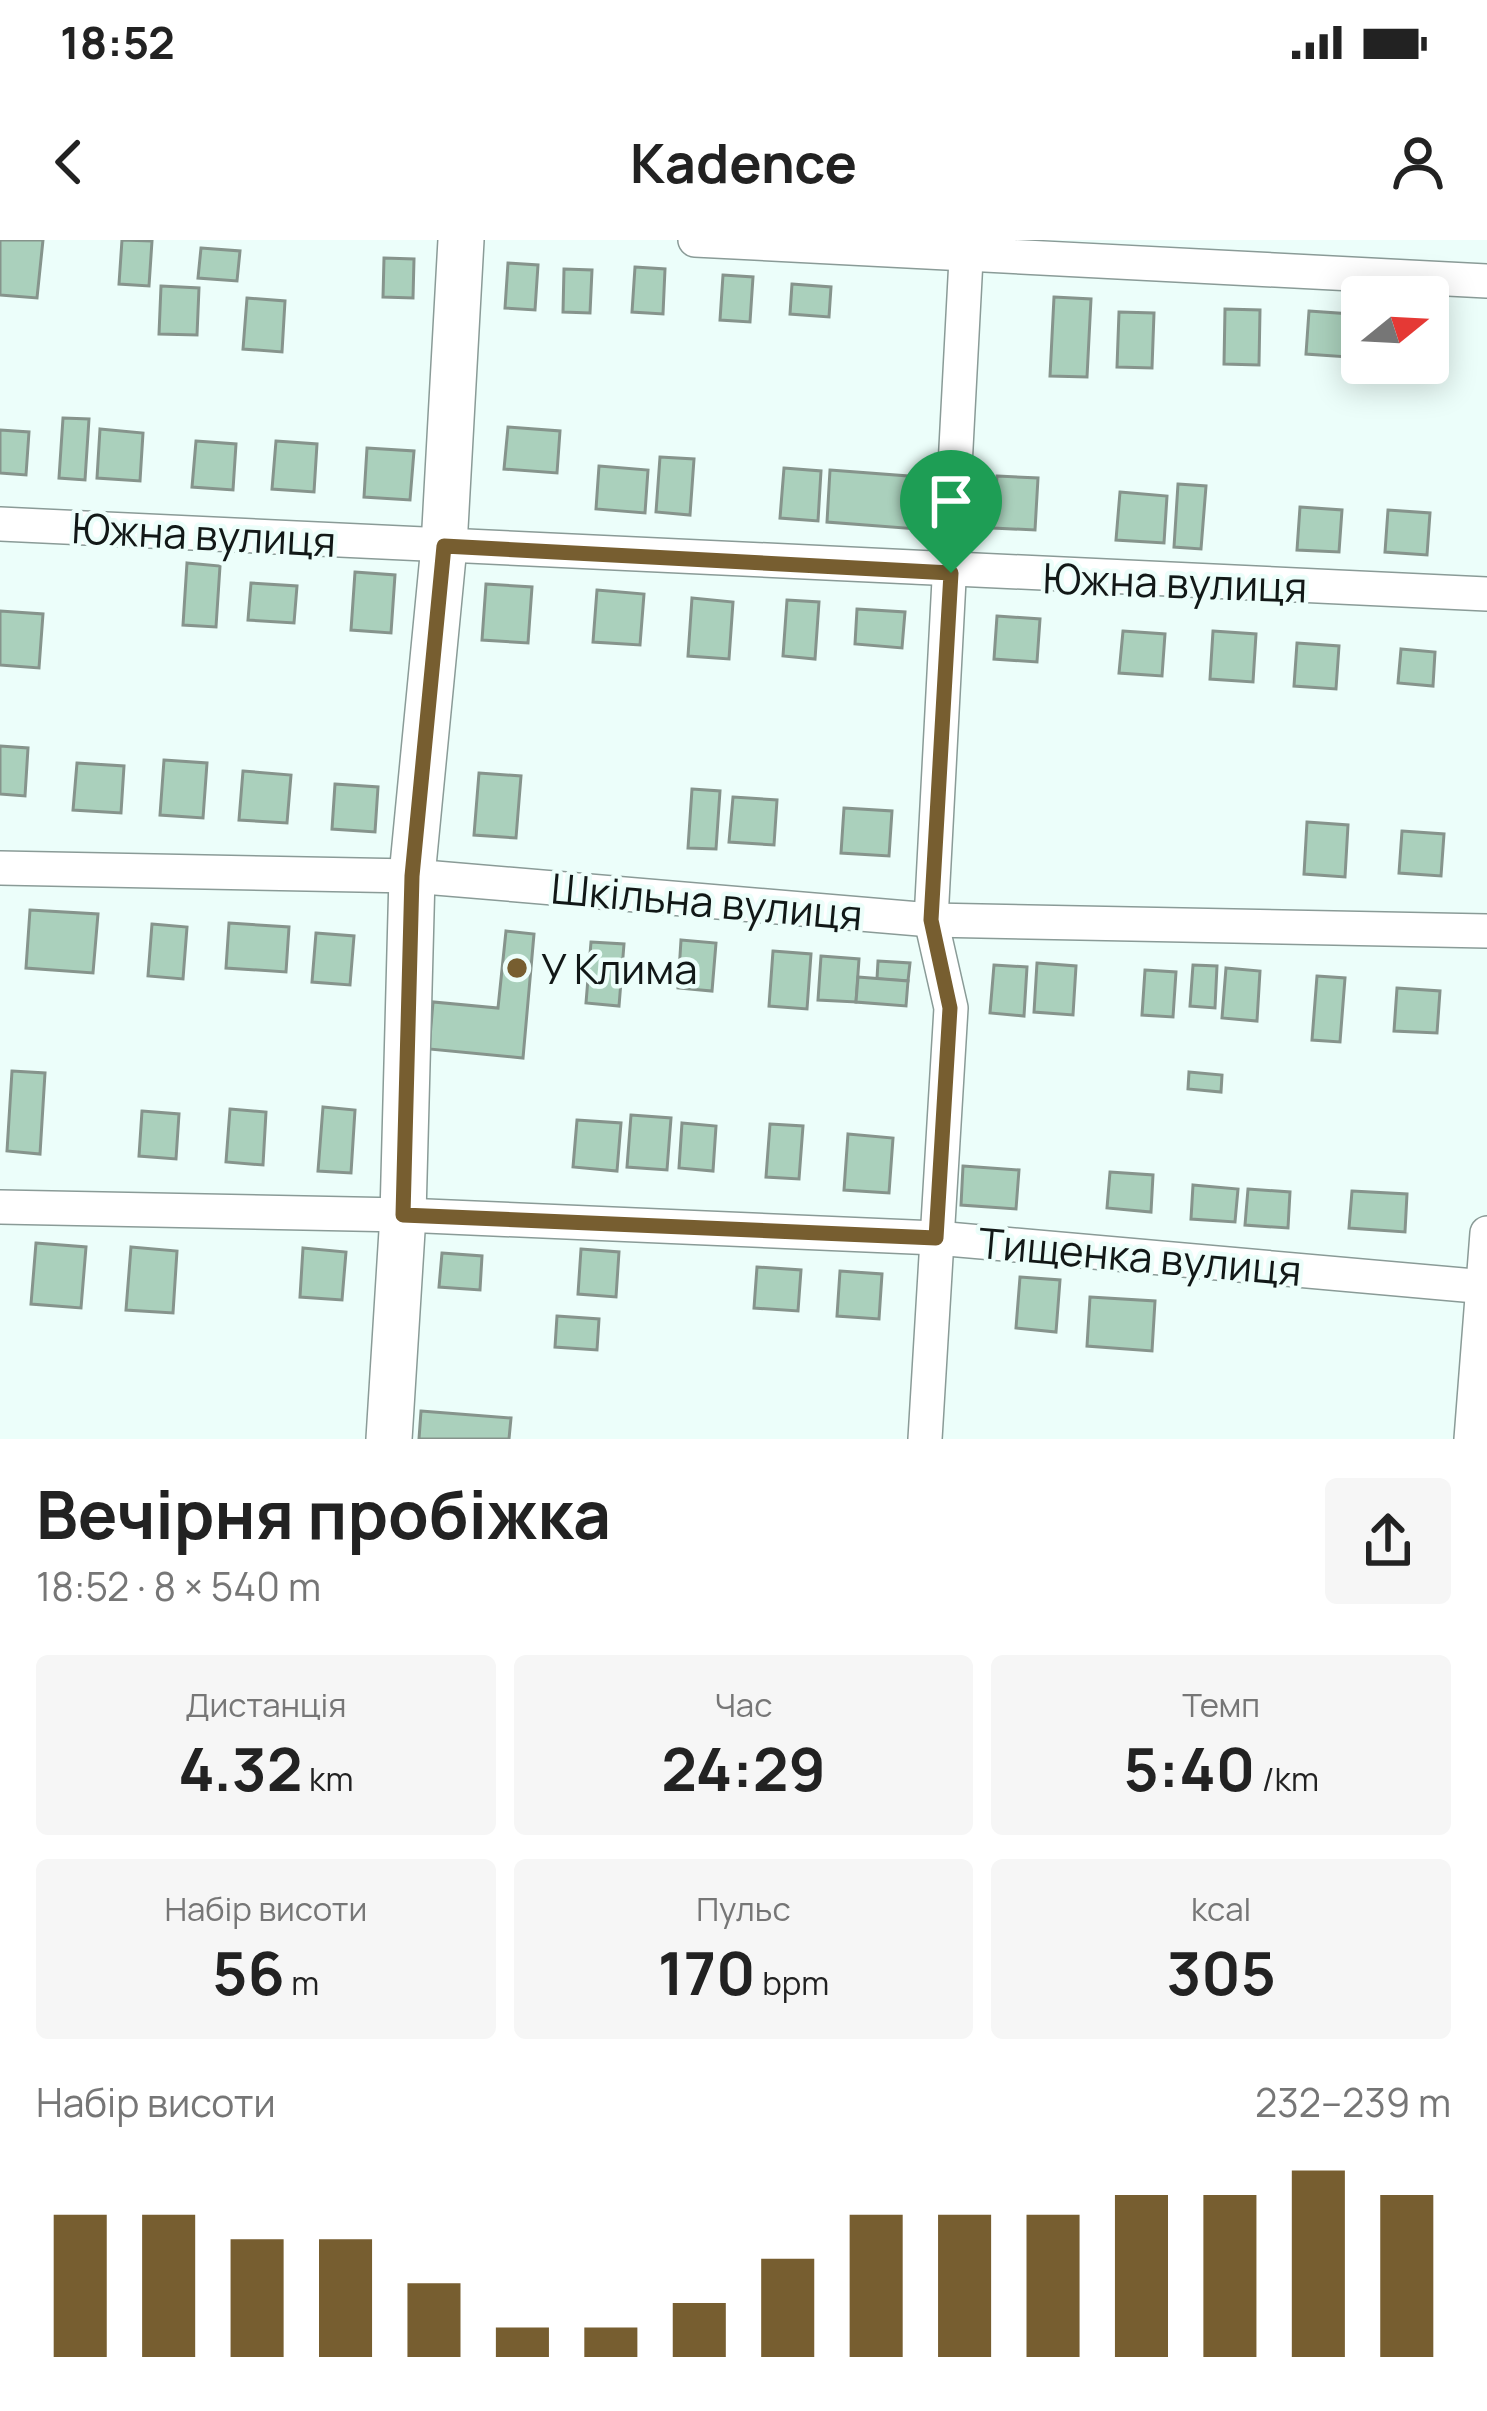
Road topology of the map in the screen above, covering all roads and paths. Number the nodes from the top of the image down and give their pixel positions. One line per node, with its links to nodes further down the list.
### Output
1 (461, 240): 6 (street)
2 (695, 240): 3 (street)
3 (967, 249): 4 (street); 7 (street)
4 (1487, 281)
5 (0, 524): 6 (street, Южна вулиця)
6 (444, 546): 7 (street, Южна вулиця); 10 (street)
7 (951, 573): 8 (street, Южна вулиця); 11 (street)
8 (1487, 594)
9 (0, 868): 10 (street, Шкільна вулиця)
10 (412, 876): 11 (street, Шкільна вулиця); 14 (street)
11 (931, 920): 12 (street, Шкільна вулиця); 16 (street)
12 (1487, 931)
13 (0, 1207): 14 (street, Тищенка вулиця)
14 (403, 1215): 16 (street, Тищенка вулиця); 18 (street)
15 (1487, 1233): 17 (street)
16 (936, 1238): 17 (street, Тищенка вулиця); 19 (street)
17 (1486, 1287): 20 (street)
18 (389, 1439)
19 (925, 1439)
20 (1471, 1439)

